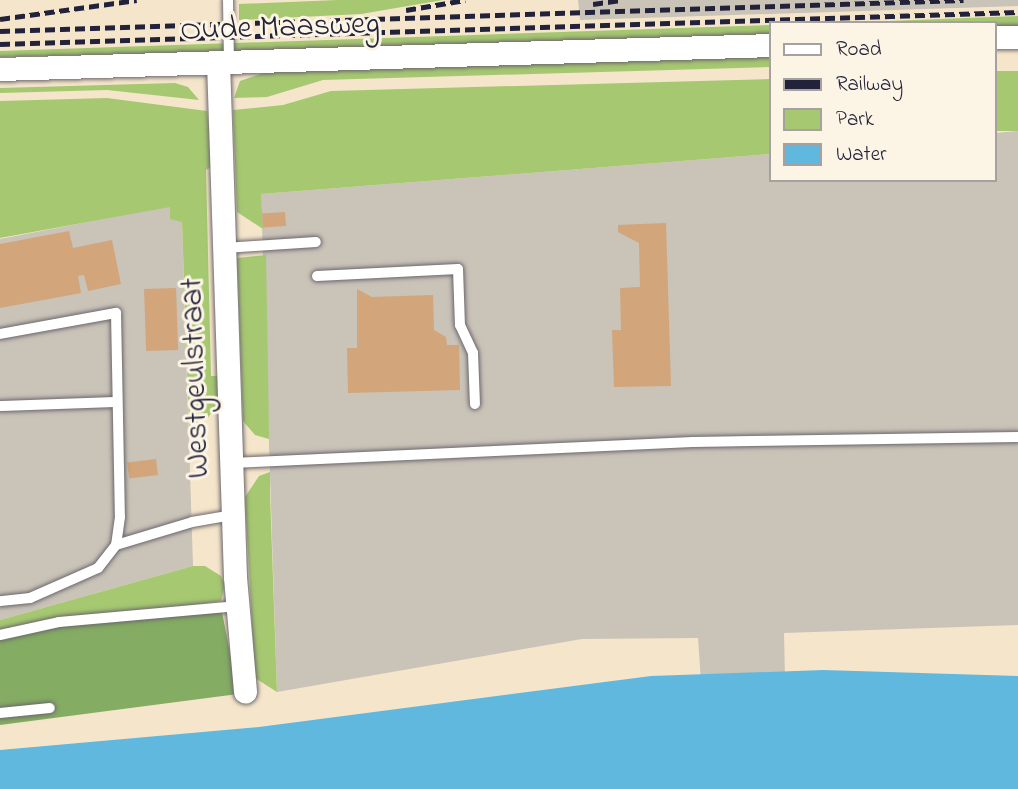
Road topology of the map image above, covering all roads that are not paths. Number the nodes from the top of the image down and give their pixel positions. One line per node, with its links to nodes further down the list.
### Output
1 (228, 0): 5 (lane)
2 (997, 37): 3 (street)
3 (1018, 37)
4 (769, 45): 5 (street, Oude Maasweg)
5 (223, 62): 6 (street, Oude Maasweg); 8 (street, Westgeulstraat)
6 (0, 69)
7 (316, 243): 8 (lane)
8 (224, 248): 15 (street, Westgeulstraat)
9 (317, 276): 12 (lane)
10 (0, 334): 11 (lane)
11 (117, 402): 13 (lane); 17 (lane)
12 (475, 404)
13 (0, 406)
14 (1018, 437): 15 (lane)
15 (232, 463): 16 (street, Westgeulstraat)
16 (233, 515): 17 (lane); 19 (street, Westgeulstraat)
17 (116, 545): 18 (lane)
18 (0, 601)
19 (238, 606): 20 (lane); 21 (street, Westgeulstraat)
20 (0, 635)
21 (245, 692)
22 (50, 708): 23 (lane)
23 (0, 713)

